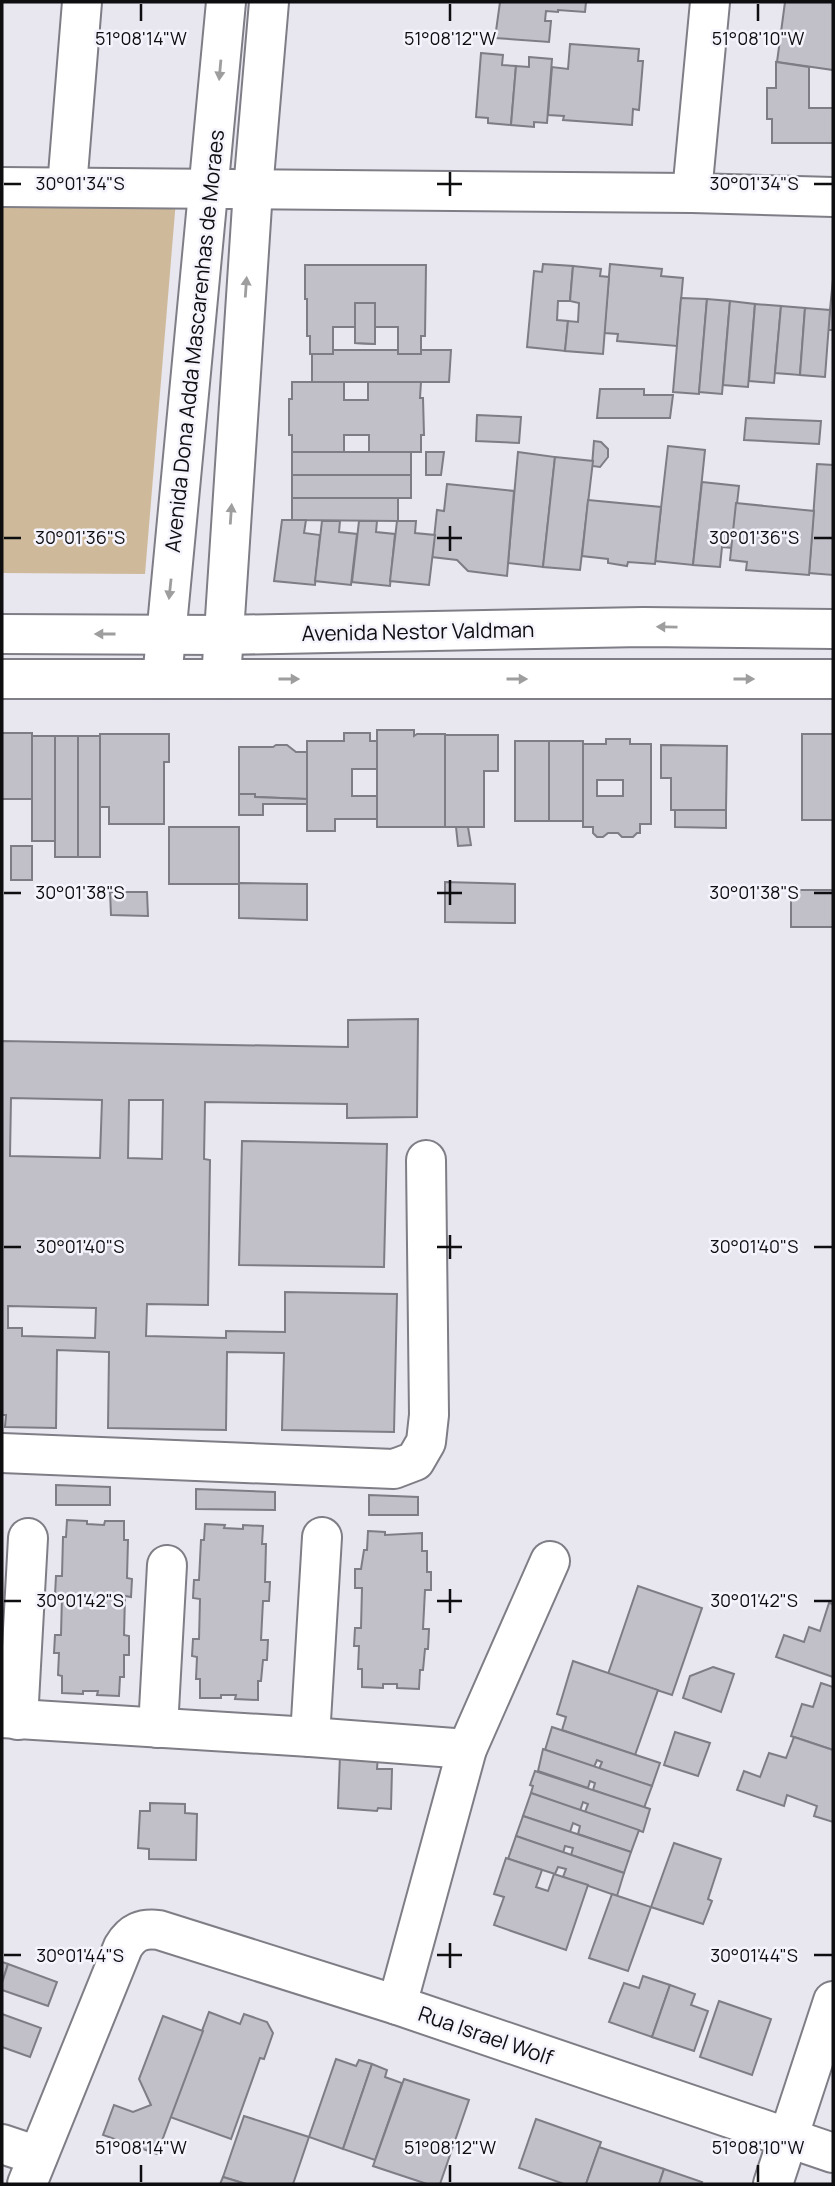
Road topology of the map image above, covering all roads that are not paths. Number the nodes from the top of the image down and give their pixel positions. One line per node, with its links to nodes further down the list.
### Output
1 (82, 2): 6 (street)
2 (226, 2): 7 (street, Avenida Dona Adda Mascarenhas de Moraes, one-way to 7)
3 (269, 2): 8 (street, Avenida Dona Adda Mascarenhas de Moraes)
4 (710, 2): 9 (street)
5 (2, 187): 6 (street)
6 (67, 187): 7 (street)
7 (209, 189): 8 (street); 13 (street, Avenida Dona Adda Mascarenhas de Moraes, one-way to 13)
8 (253, 190): 9 (street); 14 (street, Avenida Dona Adda Mascarenhas de Moraes, one-way to 8)
9 (692, 193): 10 (street)
10 (833, 197)
11 (833, 629): 14 (street, Avenida Nestor Valdman, one-way to 14)
12 (2, 634): 13 (street, Avenida Nestor Valdman, one-way to 12)
13 (165, 635): 14 (street, Avenida Nestor Valdman); 17 (street, Avenida Dona Adda Mascarenhas de Moraes)
14 (223, 635): 18 (street, Avenida Dona Adda Mascarenhas de Moraes)
15 (833, 679): 18 (street, one-way to 15)
16 (2, 680): 17 (street)
17 (162, 680): 18 (street)
18 (221, 680)
19 (426, 1160): 20 (street)
20 (2, 1453)
21 (322, 1537): 27 (street)
22 (28, 1538): 25 (street)
23 (550, 1561): 28 (street)
24 (167, 1564): 26 (street)
25 (10, 1719): 26 (street)
26 (158, 1728): 27 (street)
27 (310, 1737): 28 (street)
28 (467, 1749): 30 (street)
29 (833, 2001): 31 (street)
30 (397, 2005): 31 (street, Rua Israel Wolf); 34 (street, Rua Israel Wolf)
31 (790, 2138): 33 (street, Rua Israel Wolf); 35 (street)
32 (2, 2144): 34 (street)
33 (833, 2153)
34 (33, 2170)
35 (773, 2184)

